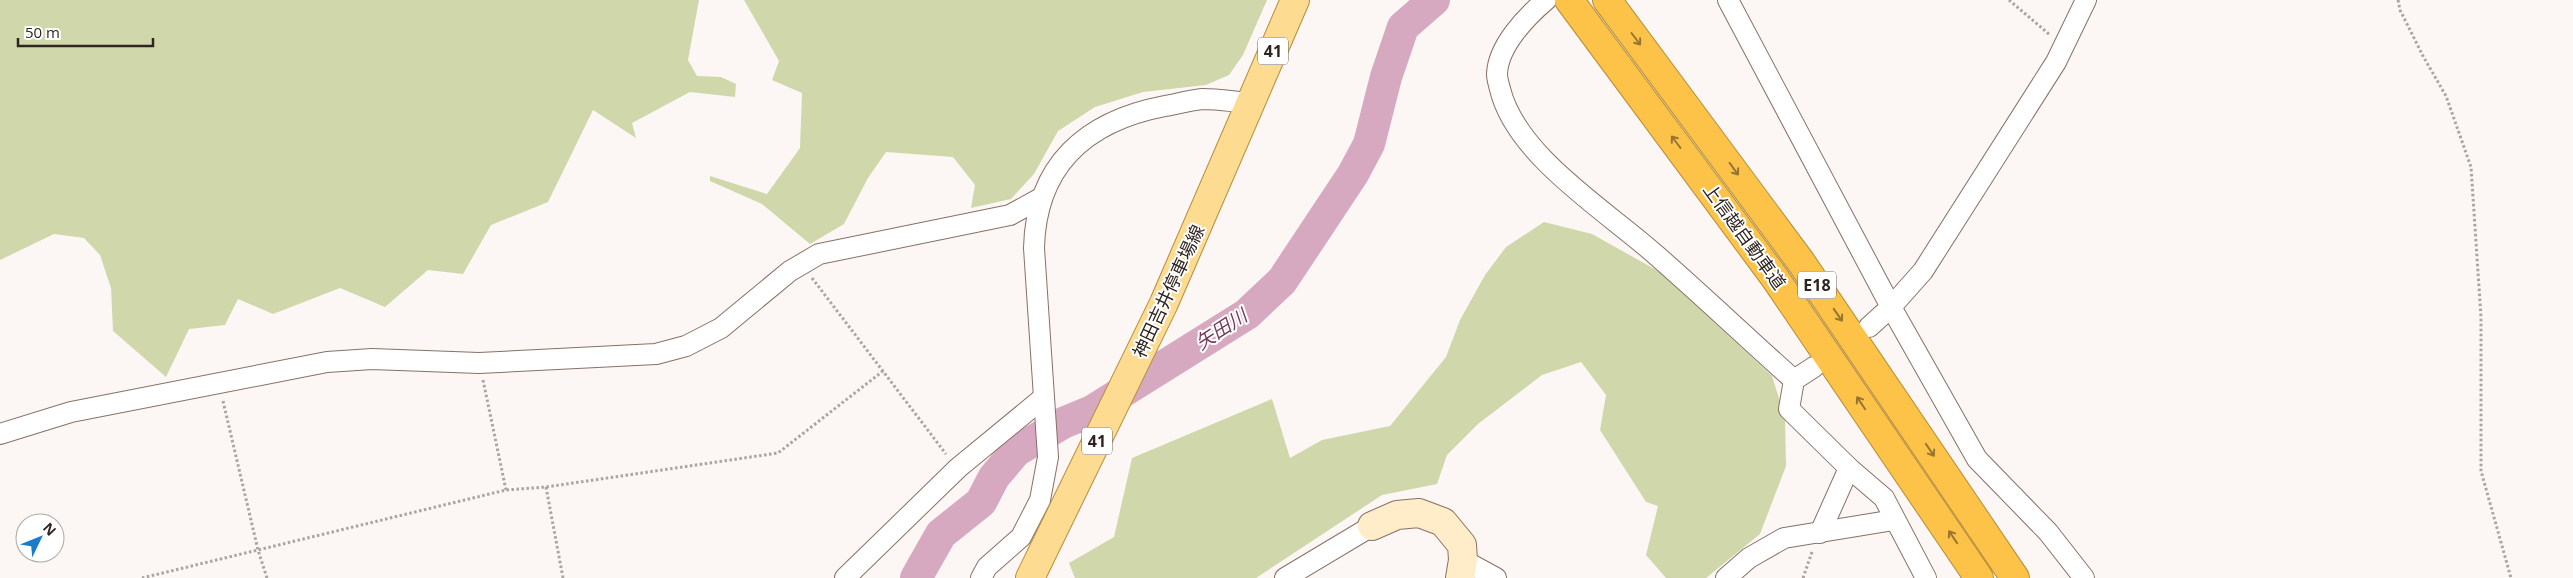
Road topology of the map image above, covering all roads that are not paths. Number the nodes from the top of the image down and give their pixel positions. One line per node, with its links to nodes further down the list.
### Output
1 (1295, 0): 7 (main road, 神田吉井停車場線 / 41)
2 (1546, 0): 12 (street)
3 (1606, 0): 28 (highway, 上信越自動車道 / E18, one-way to 28)
4 (1728, 0): 9 (street)
5 (2086, 0): 9 (street)
6 (1573, 6): 27 (highway, 上信越自動車道 / E18, one-way to 6)
7 (1252, 103): 8 (street); 22 (main road, 神田吉井停車場線 / 41)
8 (1041, 198): 13 (street); 14 (street)
9 (1891, 307): 10 (street); 29 (street)
10 (1869, 327)
11 (1814, 367): 12 (street)
12 (1794, 380): 15 (street)
13 (1044, 407): 20 (street); 21 (street)
14 (0, 434)
15 (1849, 468): 16 (street); 18 (street)
16 (1894, 520): 18 (street); 26 (street)
17 (1372, 526): 19 (street); 23 (street)
18 (1820, 533): 25 (street)
19 (1462, 569): 24 (street)
20 (845, 578)
21 (981, 578)
22 (1030, 578)
23 (1285, 578)
24 (1496, 578)
25 (1726, 578)
26 (1926, 578)
27 (1980, 578)
28 (2015, 578)
29 (2084, 578)

